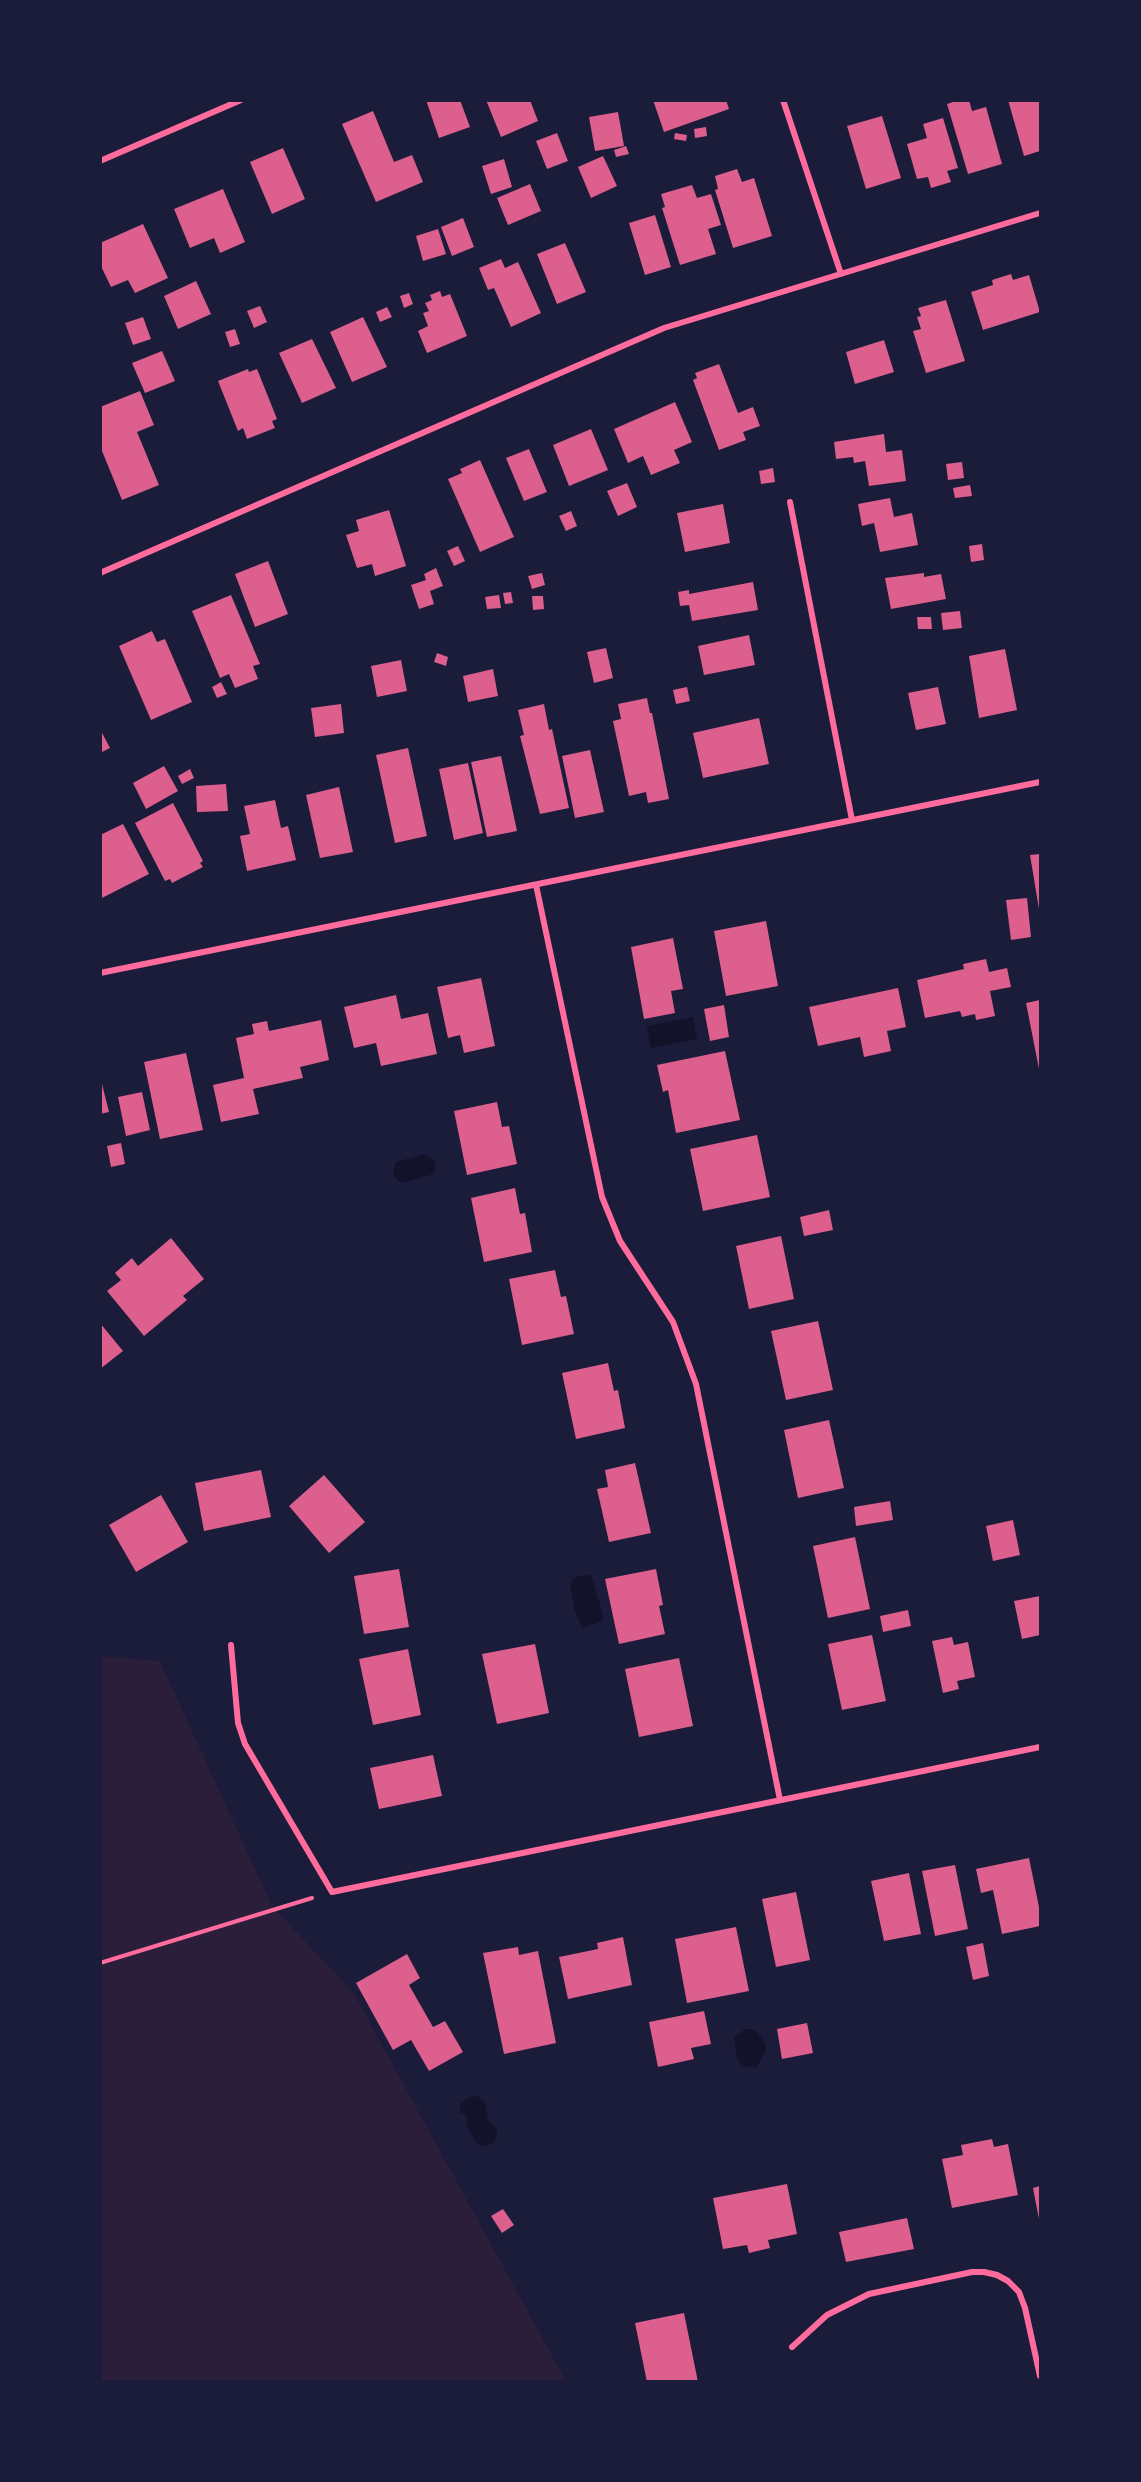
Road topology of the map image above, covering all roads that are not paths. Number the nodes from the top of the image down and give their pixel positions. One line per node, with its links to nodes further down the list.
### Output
1 (241, 100): 3 (street)
2 (783, 100): 5 (street)
3 (100, 161)
4 (1041, 213): 5 (street)
5 (841, 274): 7 (street)
6 (790, 502): 9 (street)
7 (100, 573)
8 (1041, 782): 9 (street)
9 (852, 820): 10 (street)
10 (536, 885): 11 (street); 14 (street)
11 (100, 973)
12 (231, 1644): 14 (street)
13 (1041, 1746): 14 (street)
14 (780, 1800)
15 (792, 2347): 16 (street)
16 (1041, 2376)

